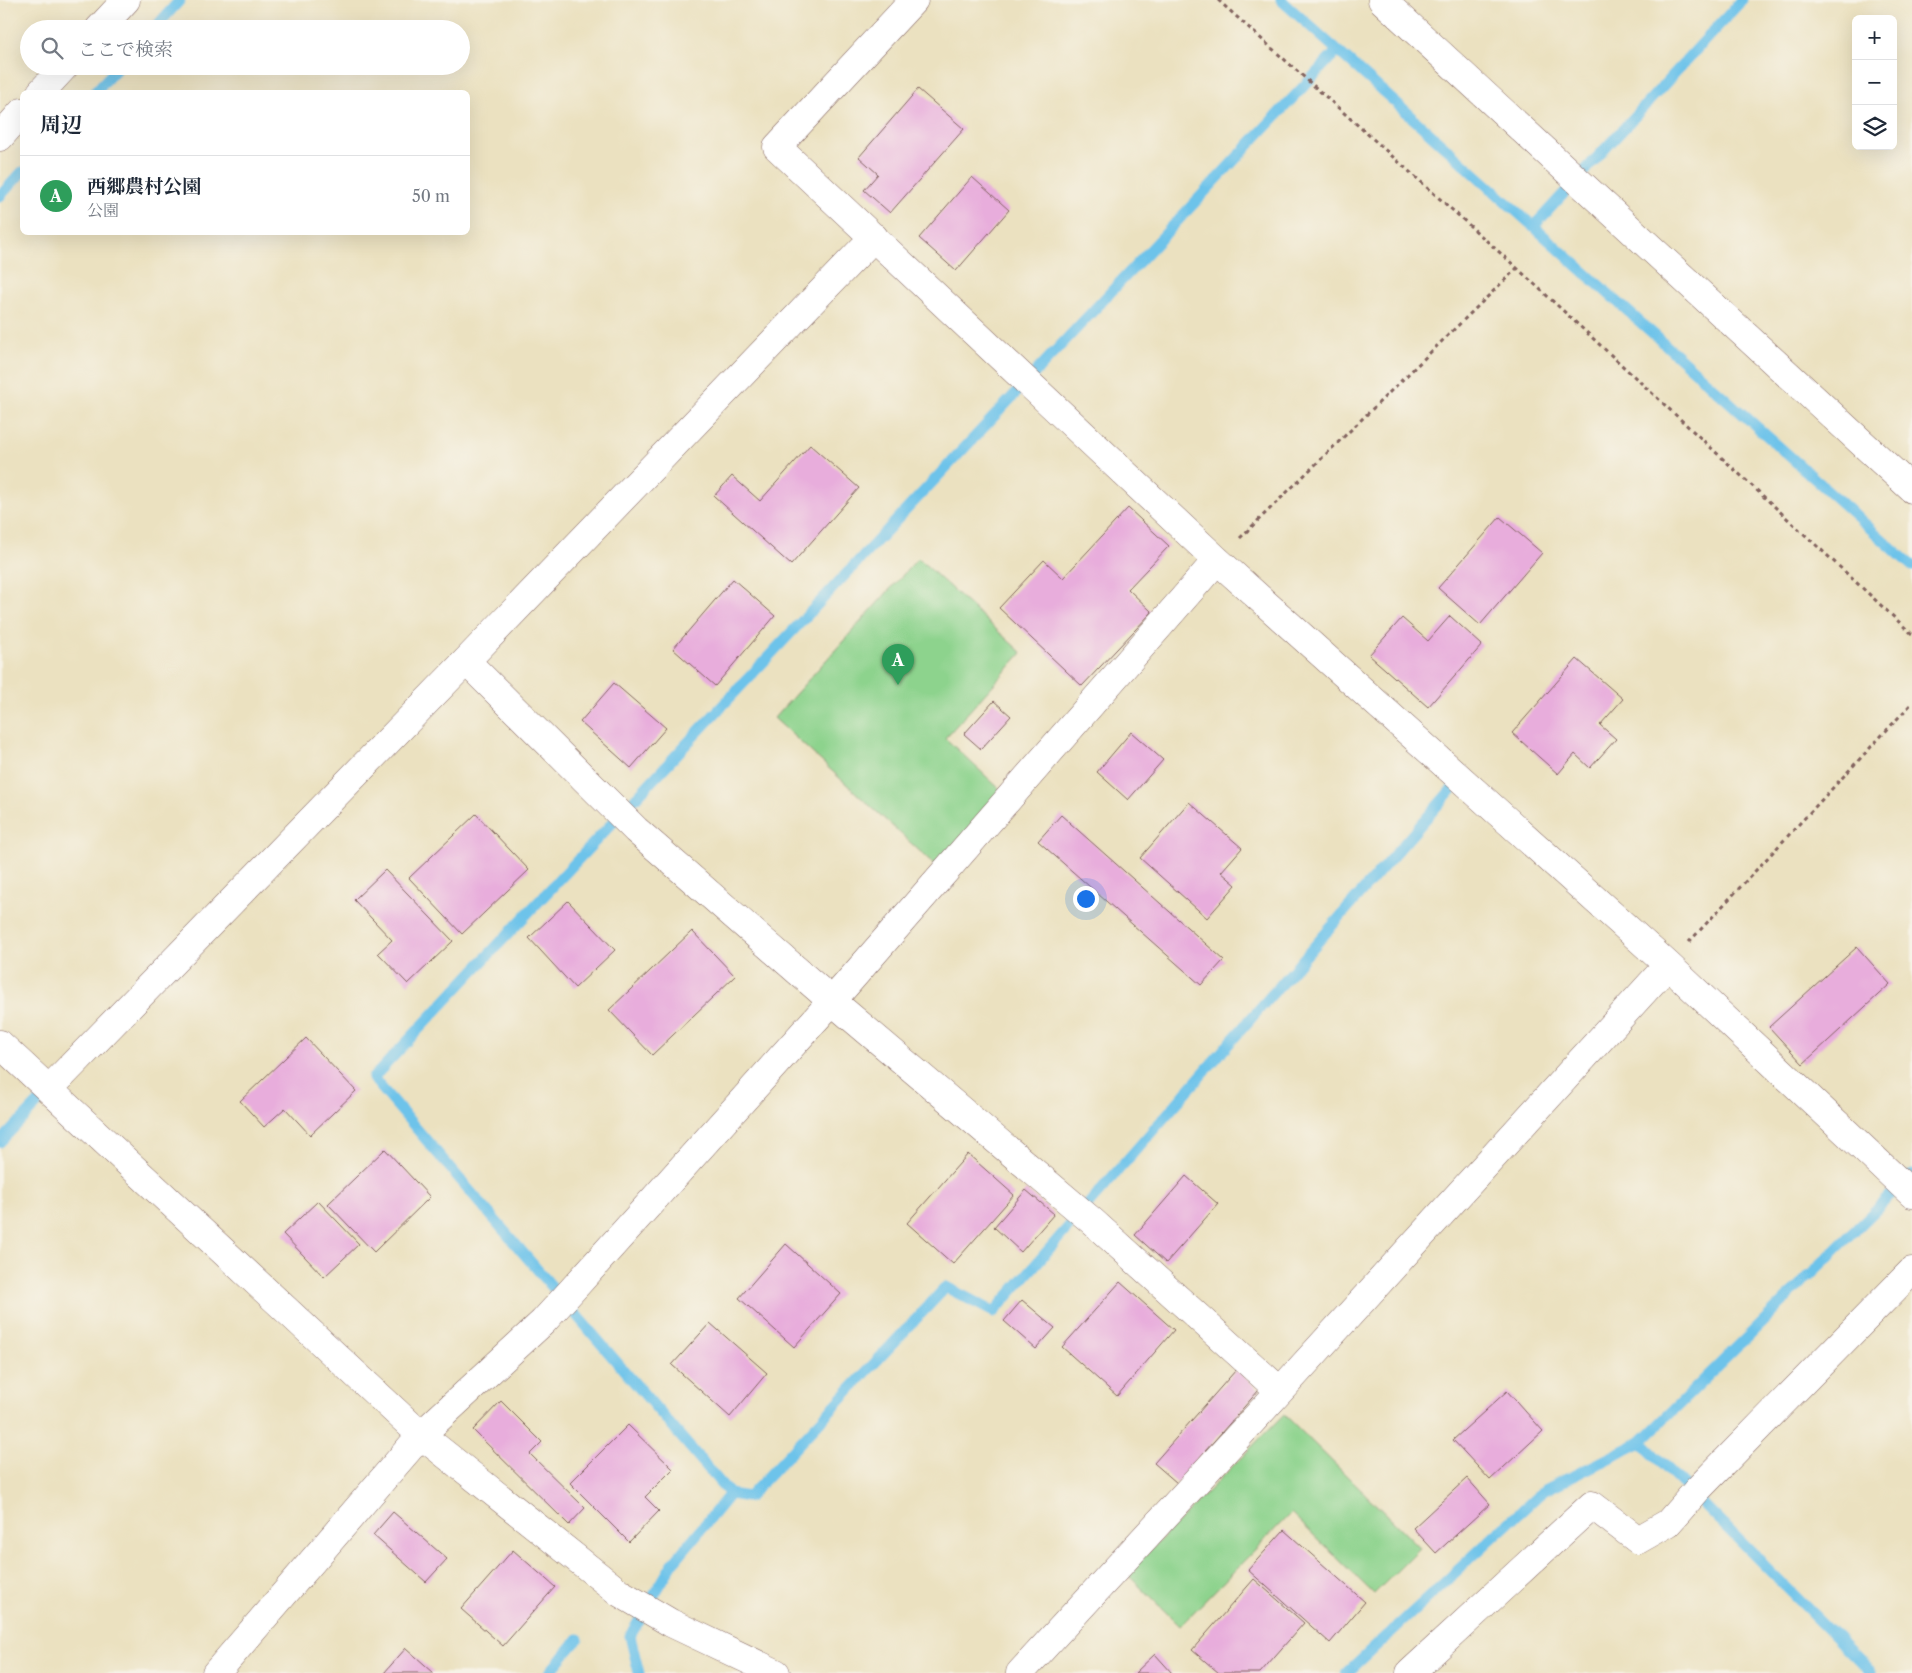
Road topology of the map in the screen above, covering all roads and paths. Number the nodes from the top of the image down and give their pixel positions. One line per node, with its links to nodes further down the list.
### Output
1 (126, 0): 5 (street)
2 (914, 0): 10 (street)
3 (1218, 0): 11 (path)
4 (1382, 0): 12 (street)
5 (107, 20)
6 (57, 75): 7 (street)
7 (43, 90)
8 (20, 114): 9 (street)
9 (0, 137)
10 (874, 237): 13 (street); 15 (street)
11 (1517, 268): 13 (path); 14 (path)
12 (1912, 489)
13 (1217, 560): 17 (street); 18 (street)
14 (1912, 634)
15 (466, 662): 18 (street); 20 (street)
16 (1912, 703): 17 (path)
17 (1668, 965): 21 (street); 23 (street)
18 (832, 1001): 23 (street); 24 (street)
19 (0, 1044): 20 (street)
20 (50, 1088): 24 (street)
21 (1912, 1194)
22 (1912, 1271): 28 (street)
23 (1280, 1391): 27 (street)
24 (421, 1435): 25 (street); 26 (street)
25 (216, 1673)
26 (776, 1673)
27 (1020, 1673)
28 (1410, 1673)

